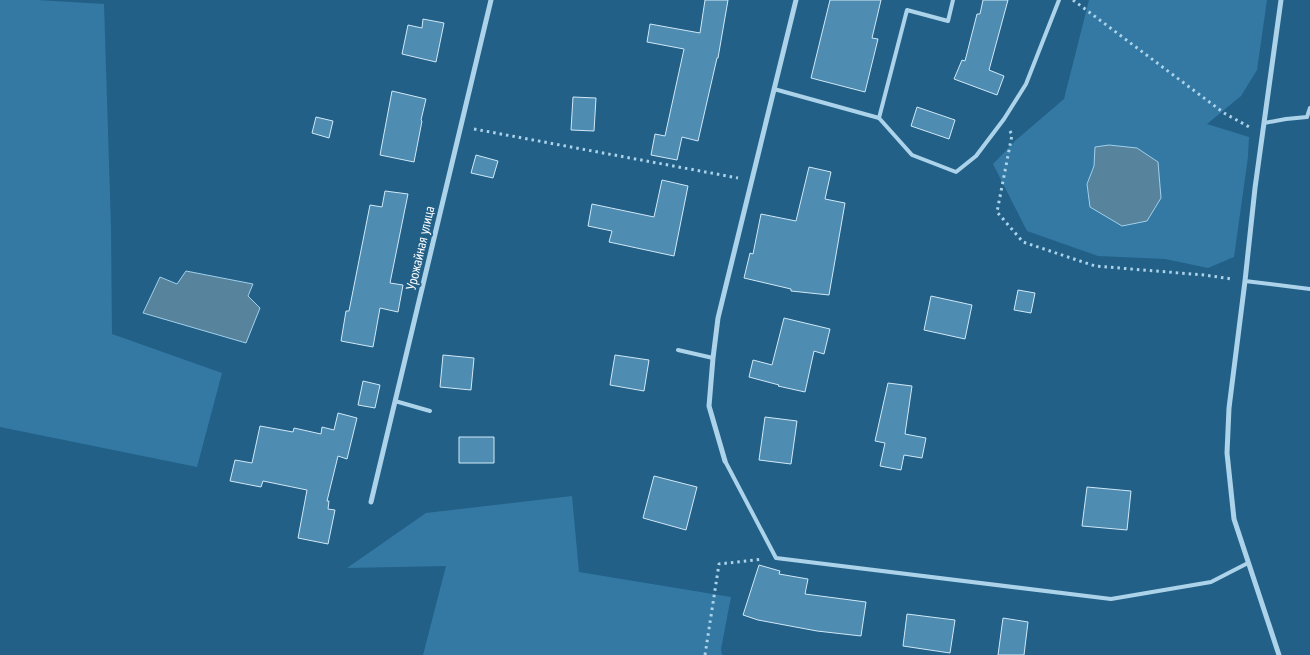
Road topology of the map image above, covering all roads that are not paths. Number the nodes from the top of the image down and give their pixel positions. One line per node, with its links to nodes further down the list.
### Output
1 (491, 0): 14 (street, Урожайная улица)
2 (796, 0): 6 (street)
3 (953, 0): 8 (lane)
4 (1059, 0): 8 (lane)
5 (1282, 0): 9 (street)
6 (774, 89): 8 (lane); 13 (street)
7 (1310, 108): 9 (lane)
8 (878, 118)
9 (1264, 123): 10 (street)
10 (1246, 281): 11 (lane); 18 (street)
11 (1310, 289)
12 (678, 350): 13 (lane)
13 (713, 358): 16 (street)
14 (395, 401): 15 (lane); 17 (street, Урожайная улица)
15 (430, 411)
16 (725, 461): 18 (lane)
17 (370, 502)
18 (1248, 563): 19 (street)
19 (1279, 655)

